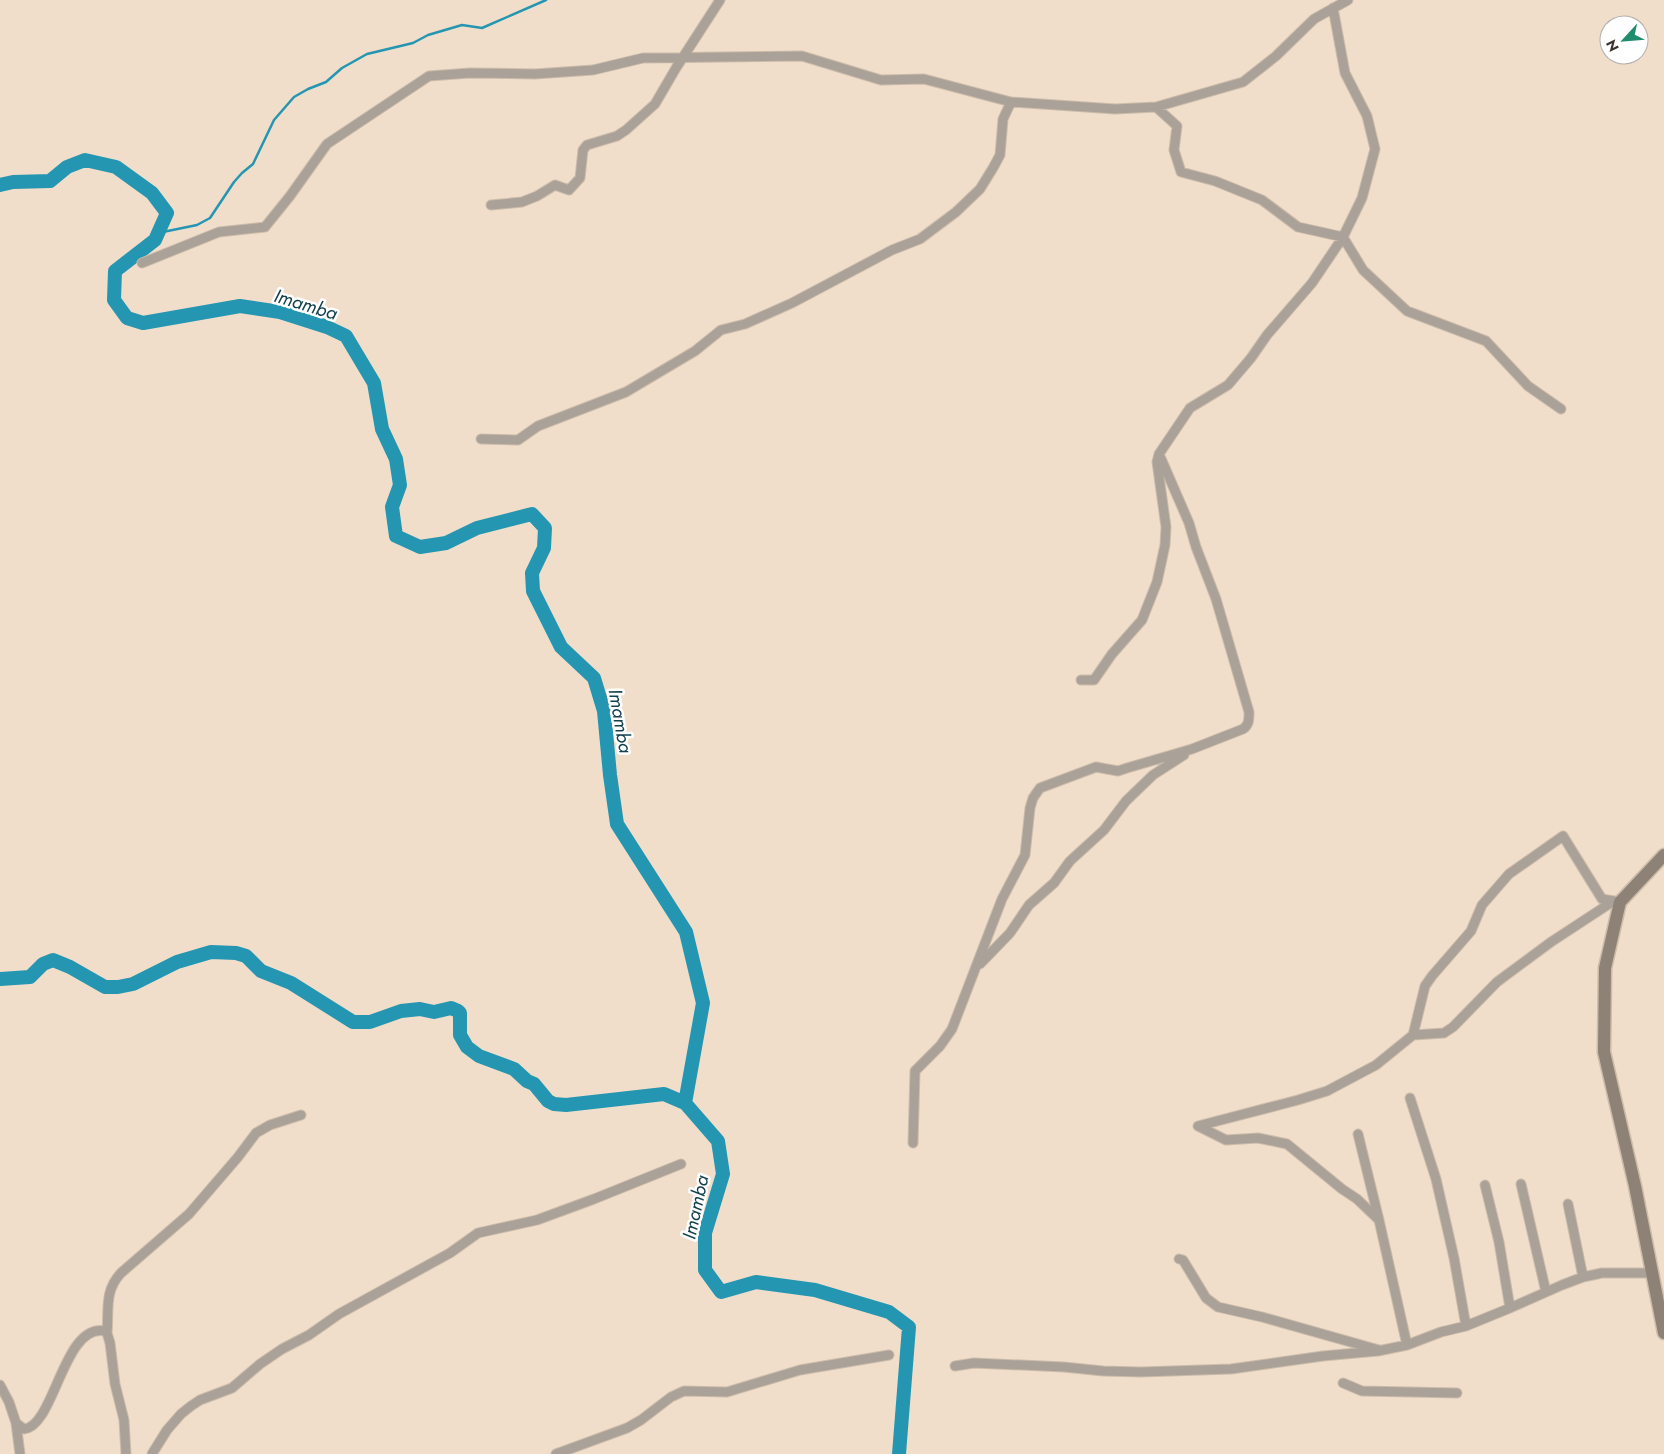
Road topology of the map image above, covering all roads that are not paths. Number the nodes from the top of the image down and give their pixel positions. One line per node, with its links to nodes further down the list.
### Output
1 (720, 0): 4 (street)
2 (1348, 0): 3 (street)
3 (1333, 8): 6 (street); 8 (street)
4 (684, 58): 5 (street); 7 (street); 9 (street)
5 (1011, 102): 6 (street); 11 (street)
6 (1156, 107): 8 (street)
7 (491, 205)
8 (1343, 237): 10 (street); 12 (street)
9 (142, 263)
10 (1561, 409)
11 (481, 439)
12 (1159, 454): 13 (street); 14 (street)
13 (1081, 680)
14 (1192, 749): 17 (street); 17 (street)
15 (1664, 855): 16 (street)
16 (1616, 902): 18 (street); 18 (street); 29 (street)
17 (977, 966): 22 (street)
18 (1413, 1034): 27 (street)
19 (1410, 1098): 33 (street)
20 (301, 1115): 34 (street)
21 (1358, 1134): 27 (street)
22 (913, 1143)
23 (681, 1164): 46 (street)
24 (1485, 1184): 32 (street)
25 (1521, 1184): 31 (street)
26 (1568, 1204): 30 (street)
27 (1379, 1220): 36 (street)
28 (1180, 1259): 37 (street)
29 (1652, 1273): 30 (street); 35 (street)
30 (1583, 1278): 31 (street)
31 (1546, 1292): 32 (street)
32 (1510, 1308): 33 (street)
33 (1466, 1326): 36 (street)
34 (107, 1333): 43 (street); 45 (street)
35 (1664, 1333)
36 (1406, 1345): 37 (street)
37 (1381, 1351): 39 (street)
38 (889, 1355): 47 (street)
39 (955, 1366)
40 (1343, 1383): 42 (street)
41 (0, 1385): 43 (street)
42 (1457, 1393)
43 (16, 1423): 44 (street)
44 (20, 1454)
45 (126, 1454)
46 (152, 1454)
47 (556, 1454)

